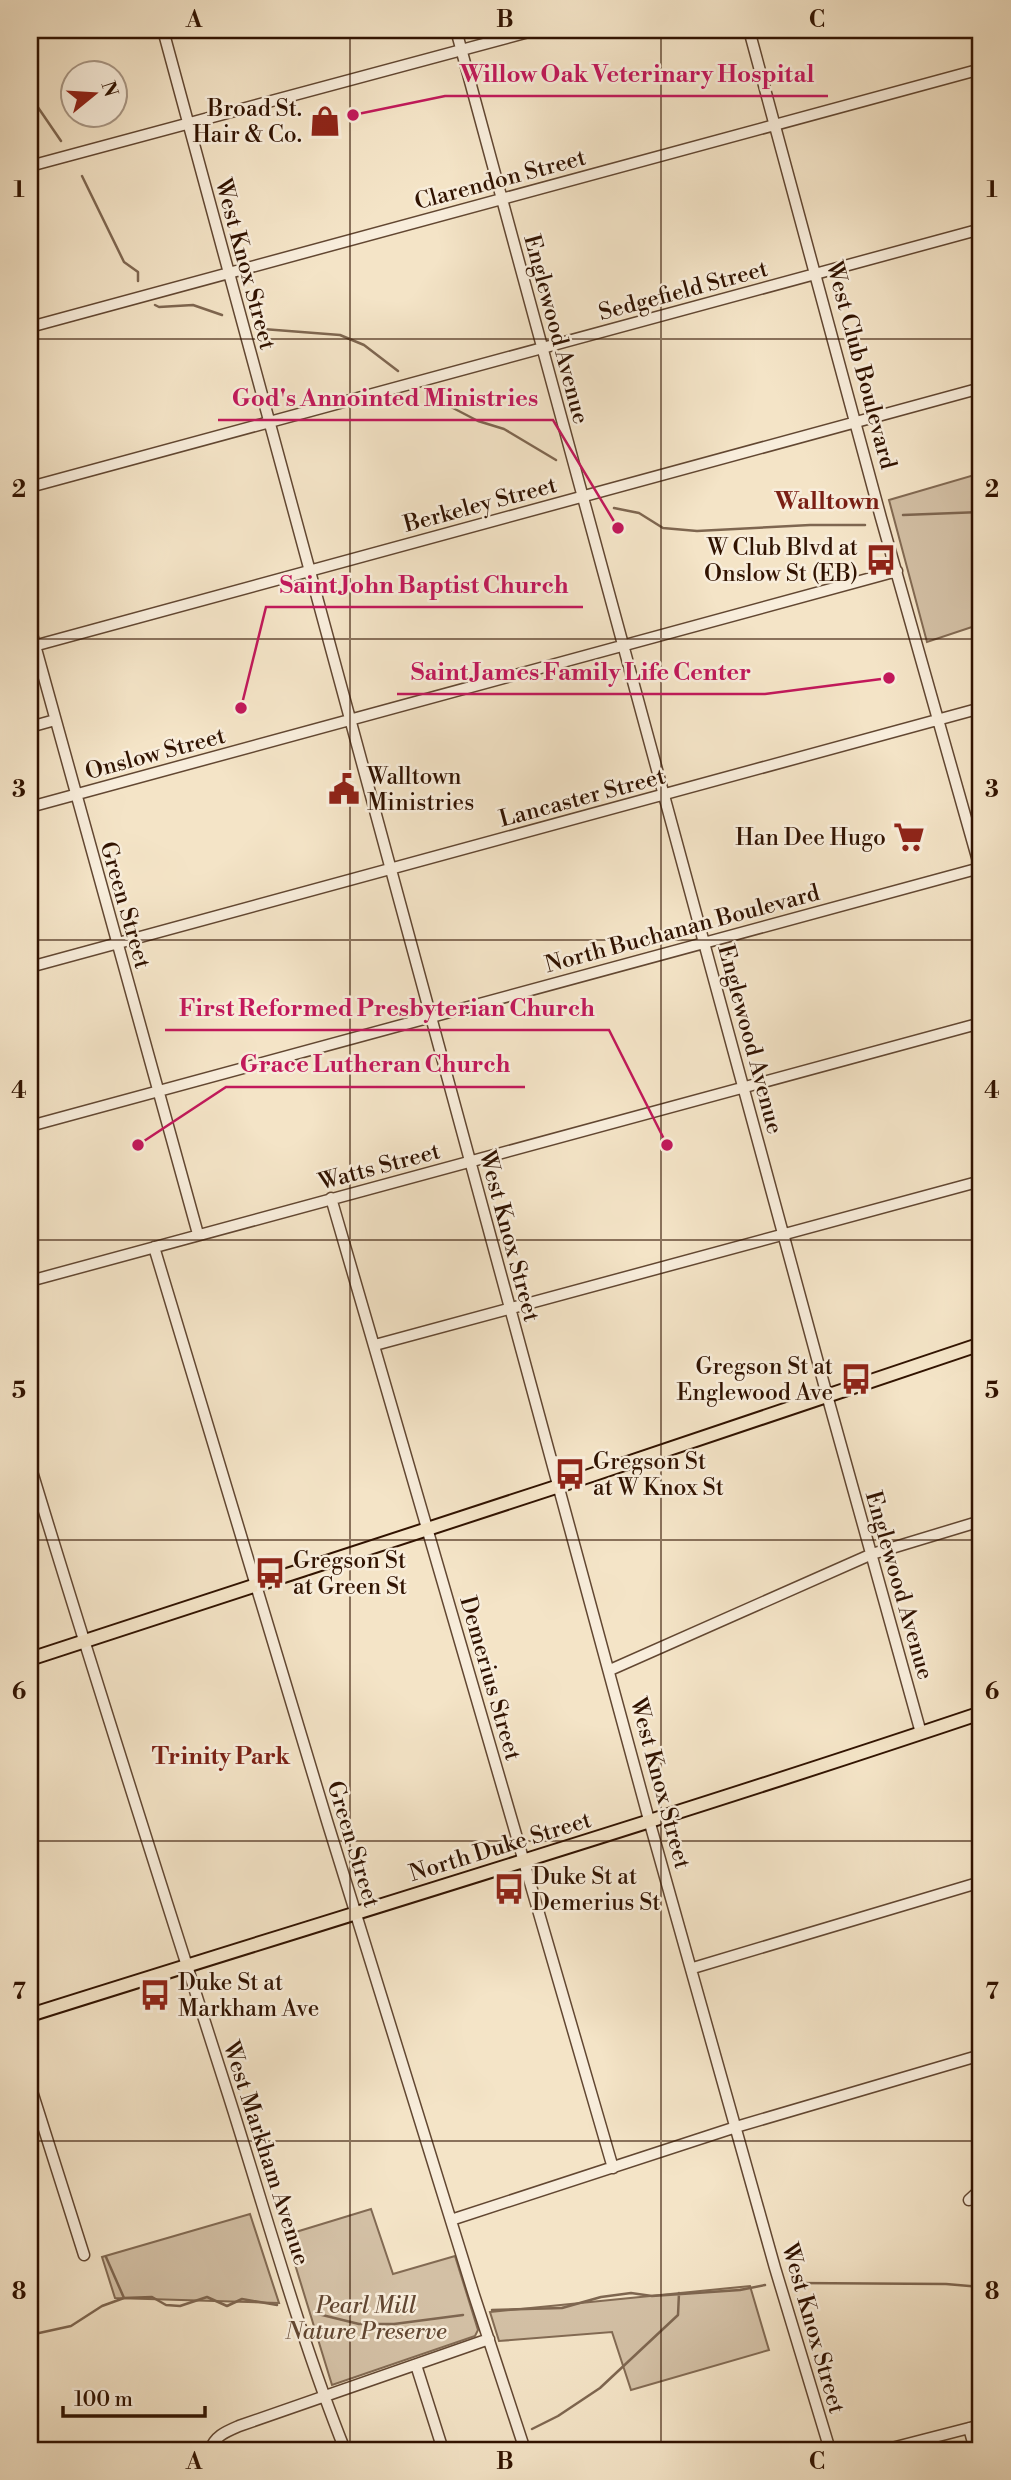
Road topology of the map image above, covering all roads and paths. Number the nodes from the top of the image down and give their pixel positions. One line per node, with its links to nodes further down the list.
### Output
1 (163, 30): 7 (street, West Knox Street)
2 (456, 30): 5 (street, Englewood Avenue)
3 (536, 30): 5 (street)
4 (749, 30): 8 (street, West Club Boulevard)
5 (462, 51): 7 (street); 10 (street, Englewood Avenue)
6 (981, 69): 8 (street, Clarendon Street)
7 (187, 123): 9 (street); 12 (street, West Knox Street)
8 (773, 125): 10 (street, Clarendon Street); 13 (street, West Club Boulevard)
9 (30, 166)
10 (502, 199): 12 (street, Clarendon Street); 15 (street, Englewood Avenue)
11 (981, 229): 13 (street, Sedgefield Street)
12 (229, 273): 14 (street, Clarendon Street); 17 (street, West Knox Street)
13 (816, 274): 15 (street, Sedgefield Street); 18 (street, West Club Boulevard)
14 (30, 327)
15 (542, 347): 17 (street, Sedgefield Street); 20 (street, Englewood Avenue)
16 (981, 388): 18 (street, Berkeley Street)
17 (269, 422): 19 (street, Sedgefield Street); 21 (street, West Knox Street)
18 (856, 423): 20 (street, Berkeley Street); 22 (street, West Club Boulevard)
19 (30, 487)
20 (582, 496): 21 (street, Berkeley Street); 25 (street, Englewood Avenue)
21 (309, 570): 24 (street, Berkeley Street); 28 (street, West Knox Street)
22 (897, 570): 25 (street, Onslow Street); 29 (street, West Club Boulevard)
23 (30, 627): 24 (street, Green Street)
24 (32, 646): 27 (street, Green Street)
25 (624, 646): 28 (street, Onslow Street); 32 (street, Englewood Avenue)
26 (981, 708): 29 (street, Lancaster Street)
27 (55, 720): 30 (street); 31 (street, Green Street)
28 (350, 720): 31 (street, Onslow Street); 34 (street, West Knox Street)
29 (938, 720): 32 (street, Lancaster Street); 35 (street, West Club Boulevard)
30 (30, 727)
31 (76, 794): 33 (street, Onslow Street); 37 (street, Green Street)
32 (665, 795): 34 (street, Lancaster Street); 36 (street, Englewood Avenue)
33 (30, 807)
34 (391, 869): 37 (street, Lancaster Street); 39 (street, West Knox Street)
35 (981, 869): 36 (street, North Buchanan Boulevard)
36 (705, 942): 39 (street, North Buchanan Boulevard); 41 (street, Englewood Avenue)
37 (117, 944): 38 (street, Lancaster Street); 42 (street, Green Street)
38 (30, 967)
39 (431, 1016): 42 (street, North Buchanan Boulevard); 44 (street, West Knox Street)
40 (981, 1023): 41 (street, Watts Street)
41 (745, 1087): 44 (street, Watts Street); 48 (street, Englewood Avenue)
42 (158, 1092): 43 (street, North Buchanan Boulevard); 47 (street, Green Street)
43 (30, 1126)
44 (471, 1161): 46 (street, Watts Street); 51 (street, West Knox Street)
45 (981, 1181): 48 (street)
46 (331, 1198): 47 (street, Watts Street); 53 (street, Demerius Street)
47 (198, 1234): 49 (street, Watts Street)
48 (784, 1235): 51 (street); 54 (street, Englewood Avenue)
49 (154, 1247): 50 (street, Watts Street); 60 (street, Green Street)
50 (30, 1282)
51 (509, 1309): 53 (street); 56 (street, West Knox Street)
52 (981, 1344): 54 (main road)
53 (375, 1345): 58 (street, Demerius Street)
54 (827, 1396): 56 (main road); 59 (street, Englewood Avenue)
55 (30, 1465): 61 (street, West Markham Avenue)
56 (559, 1486): 58 (main road); 63 (street, West Knox Street)
57 (981, 1521): 59 (street)
58 (428, 1529): 60 (main road); 67 (street, Demerius Street)
59 (872, 1554): 63 (street); 65 (street, Englewood Avenue)
60 (255, 1586): 61 (main road); 69 (street, Green Street)
61 (83, 1642): 62 (main road); 70 (street, West Markham Avenue)
62 (30, 1659)
63 (610, 1670): 66 (street, West Knox Street)
64 (981, 1713): 65 (main road, North Duke Street)
65 (921, 1733): 66 (main road, North Duke Street)
66 (649, 1820): 67 (main road, North Duke Street); 71 (street, West Knox Street)
67 (523, 1861): 69 (main road, North Duke Street); 76 (street, Demerius Street)
68 (981, 1882): 71 (street)
69 (355, 1913): 70 (main road, North Duke Street); 79 (street, Green Street)
70 (187, 1964): 72 (main road, North Duke Street); 83 (street, West Markham Avenue)
71 (693, 1968): 75 (street, West Knox Street)
72 (30, 2015)
73 (981, 2055): 75 (street)
74 (30, 2085): 80 (street)
75 (736, 2127): 76 (street); 90 (street, West Knox Street)
76 (613, 2168): 79 (street)
77 (981, 2189): 78 (street)
78 (968, 2200)
79 (451, 2220): 81 (street, Green Street)
80 (84, 2255)
81 (489, 2339): 82 (street); 89 (street, Green Street)
82 (416, 2365): 83 (street); 88 (street)
83 (325, 2397): 86 (street); 87 (street, West Markham Avenue)
84 (981, 2425): 85 (street)
85 (969, 2428): 91 (street); 92 (street)
86 (210, 2450)
87 (345, 2450)
88 (443, 2450)
89 (525, 2450)
90 (830, 2450)
91 (884, 2450)
92 (975, 2450)

